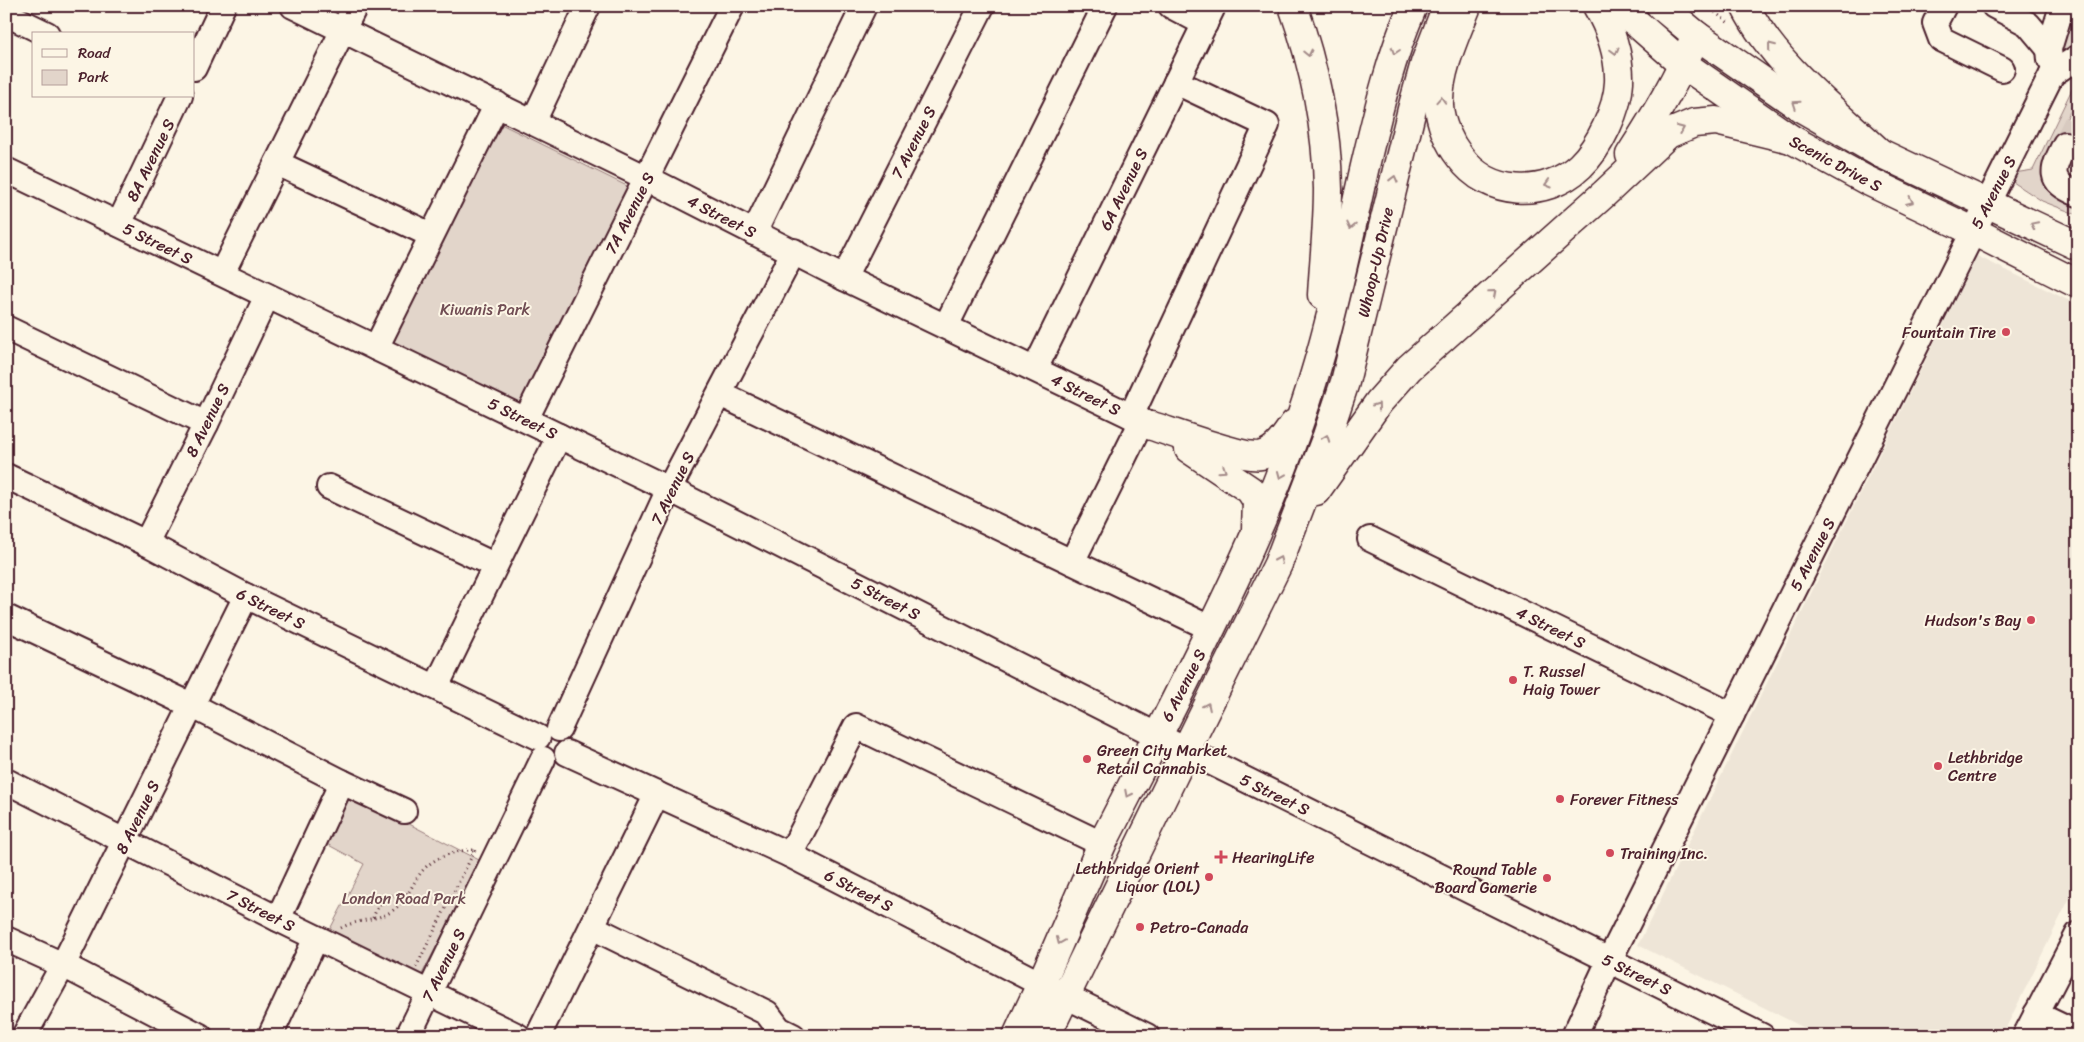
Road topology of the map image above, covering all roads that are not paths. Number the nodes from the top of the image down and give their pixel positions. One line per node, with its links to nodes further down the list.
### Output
1 (223, 6): 28 (street)
2 (293, 6): 22 (street, 4 Street S)
3 (355, 6): 22 (street)
4 (588, 6): 34 (street)
5 (732, 6): 40 (street, 7A Avenue S)
6 (864, 6): 46 (street)
7 (982, 6): 51 (street, 7 Avenue S)
8 (1105, 6): 54 (street)
9 (1171, 6): 31 (street, 6A Avenue S)
10 (1293, 6): 57 (main road, one-way to 57)
11 (1413, 6): 57 (main road, Whoop-Up Drive, one-way to 57)
12 (1448, 6): 68 (main road, Whoop-Up Drive, one-way to 12)
13 (1467, 6): 14 (main road, one-way to 13)
14 (1597, 6)
15 (1617, 6): 27 (main road, Scenic Drive S)
16 (1661, 6): 24 (main road, Scenic Drive S)
17 (1745, 6): 37 (main road, one-way to 17)
18 (1944, 6): 29 (street)
19 (2060, 12): 20 (street); 25 (street)
20 (2011, 13): 25 (street)
21 (6, 14): 23 (street)
22 (343, 30): 33 (street, 4 Street S); 38 (street)
23 (43, 32)
24 (1696, 35): 27 (main road); 37 (main road, Scenic Drive S, one-way to 24)
25 (2050, 49): 30 (street)
26 (2078, 57): 30 (street)
27 (1683, 64): 35 (main road, Scenic Drive S); 41 (main road)
28 (195, 66)
29 (2002, 69)
30 (2052, 74): 43 (street, 5 Avenue S)
31 (1176, 82): 58 (street, 6A Avenue S); 62 (street)
32 (178, 98): 44 (street, 8A Avenue S)
33 (498, 104): 34 (street, 4 Street S); 47 (street)
34 (533, 122): 40 (street, 4 Street S)
35 (1791, 139): 41 (main road, one-way to 35); 45 (main road, Scenic Drive S, one-way to 45)
36 (2065, 144): 42 (street)
37 (1880, 153): 43 (main road, Scenic Drive S)
38 (277, 163): 47 (street); 50 (street)
39 (6, 170): 44 (street, 5 Street S)
40 (647, 178): 46 (street, 4 Street S); 61 (street, 7A Avenue S)
41 (1604, 194): 68 (main road, one-way to 41)
42 (2078, 194)
43 (1988, 202): 45 (street, 5 Avenue S); 48 (main road, Scenic Drive S, one-way to 43)
44 (119, 224): 50 (street, 5 Street S)
45 (1974, 231): 52 (main road, Scenic Drive S); 79 (street, 5 Avenue S)
46 (754, 233): 49 (street, 4 Street S)
47 (430, 235): 56 (street)
48 (2078, 246)
49 (794, 251): 51 (street, 4 Street S); 59 (street, 7 Avenue S)
50 (222, 274): 53 (street, 5 Street S)
51 (844, 278): 54 (street, 4 Street S)
52 (2078, 284)
53 (267, 296): 56 (street, 5 Street S); 63 (street, 8 Avenue S)
54 (946, 326): 58 (street, 4 Street S)
55 (6, 328): 63 (street)
56 (376, 348): 61 (street, 5 Street S)
57 (1319, 360): 60 (main road, Whoop-Up Drive)
58 (1034, 369): 62 (street, 4 Street S)
59 (720, 394): 67 (street, 7 Avenue S); 72 (street)
60 (1303, 412): 62 (main road); 69 (main road, 6 Avenue S, one-way to 69)
61 (526, 420): 64 (street, 5 Street S)
62 (1142, 421): 69 (main road, one-way to 69); 72 (street)
63 (206, 424): 71 (street, 8 Avenue S)
64 (559, 436): 67 (street, 5 Street S); 73 (street)
65 (6, 476): 71 (street, 6 Street S)
66 (329, 487): 73 (street)
67 (669, 489): 80 (street, 5 Street S); 81 (street, 7 Avenue S)
68 (1297, 516): 82 (main road, 6 Avenue S, one-way to 68)
69 (1255, 537): 76 (main road, 6 Avenue S)
70 (1370, 539): 79 (street, 4 Street S)
71 (146, 543): 74 (street, 6 Street S)
72 (1072, 562): 76 (street)
73 (494, 565): 77 (street)
74 (246, 596): 77 (street, 6 Street S); 78 (street, 8 Avenue S)
75 (6, 617): 78 (street)
76 (1212, 629): 80 (main road, 6 Avenue S)
77 (436, 687): 81 (street, 6 Street S)
78 (191, 705): 84 (street); 87 (street, 8 Avenue S)
79 (1732, 715): 95 (street, 5 Avenue S)
80 (1158, 735): 82 (street, 5 Street S); 88 (main road, 6 Avenue S, one-way to 88)
81 (546, 742): 85 (street, 6 Street S); 98 (street, 7 Avenue S)
82 (1186, 750): 95 (street, 5 Street S); 99 (main road, 6 Avenue S)
83 (6, 781): 87 (street, 7 Street S)
84 (342, 782): 86 (street); 90 (street)
85 (658, 794): 89 (street, 6 Street S); 91 (street)
86 (404, 811)
87 (125, 841): 90 (street, 7 Street S); 96 (street, 8 Avenue S)
88 (1102, 844): 89 (street); 97 (main road, 6 Avenue S, one-way to 97)
89 (790, 855): 97 (street, 6 Street S)
90 (278, 919): 93 (street, 7 Street S)
91 (592, 927): 107 (street); 108 (street)
92 (2078, 934): 100 (street)
93 (333, 936): 98 (street, 7 Street S); 104 (street)
94 (6, 939): 96 (street)
95 (1609, 961): 112 (street, 5 Avenue S); 113 (street, 5 Street S)
96 (63, 965): 102 (street, 8 Avenue S); 103 (street)
97 (1041, 984): 99 (street, 6 Street S); 109 (main road, 6 Avenue S)
98 (429, 992): 105 (street, 7 Avenue S); 106 (street, 7 Street S)
99 (1066, 995): 110 (main road, 6 Avenue S); 111 (street, 6 Street S)
100 (2036, 1014): 101 (street); 114 (street)
101 (2078, 1034)
102 (24, 1036)
103 (200, 1036)
104 (270, 1036)
105 (408, 1036)
106 (518, 1036)
107 (538, 1036)
108 (792, 1036)
109 (1017, 1036)
110 (1046, 1036)
111 (1147, 1036)
112 (1574, 1036)
113 (1762, 1036)
114 (2025, 1036)

